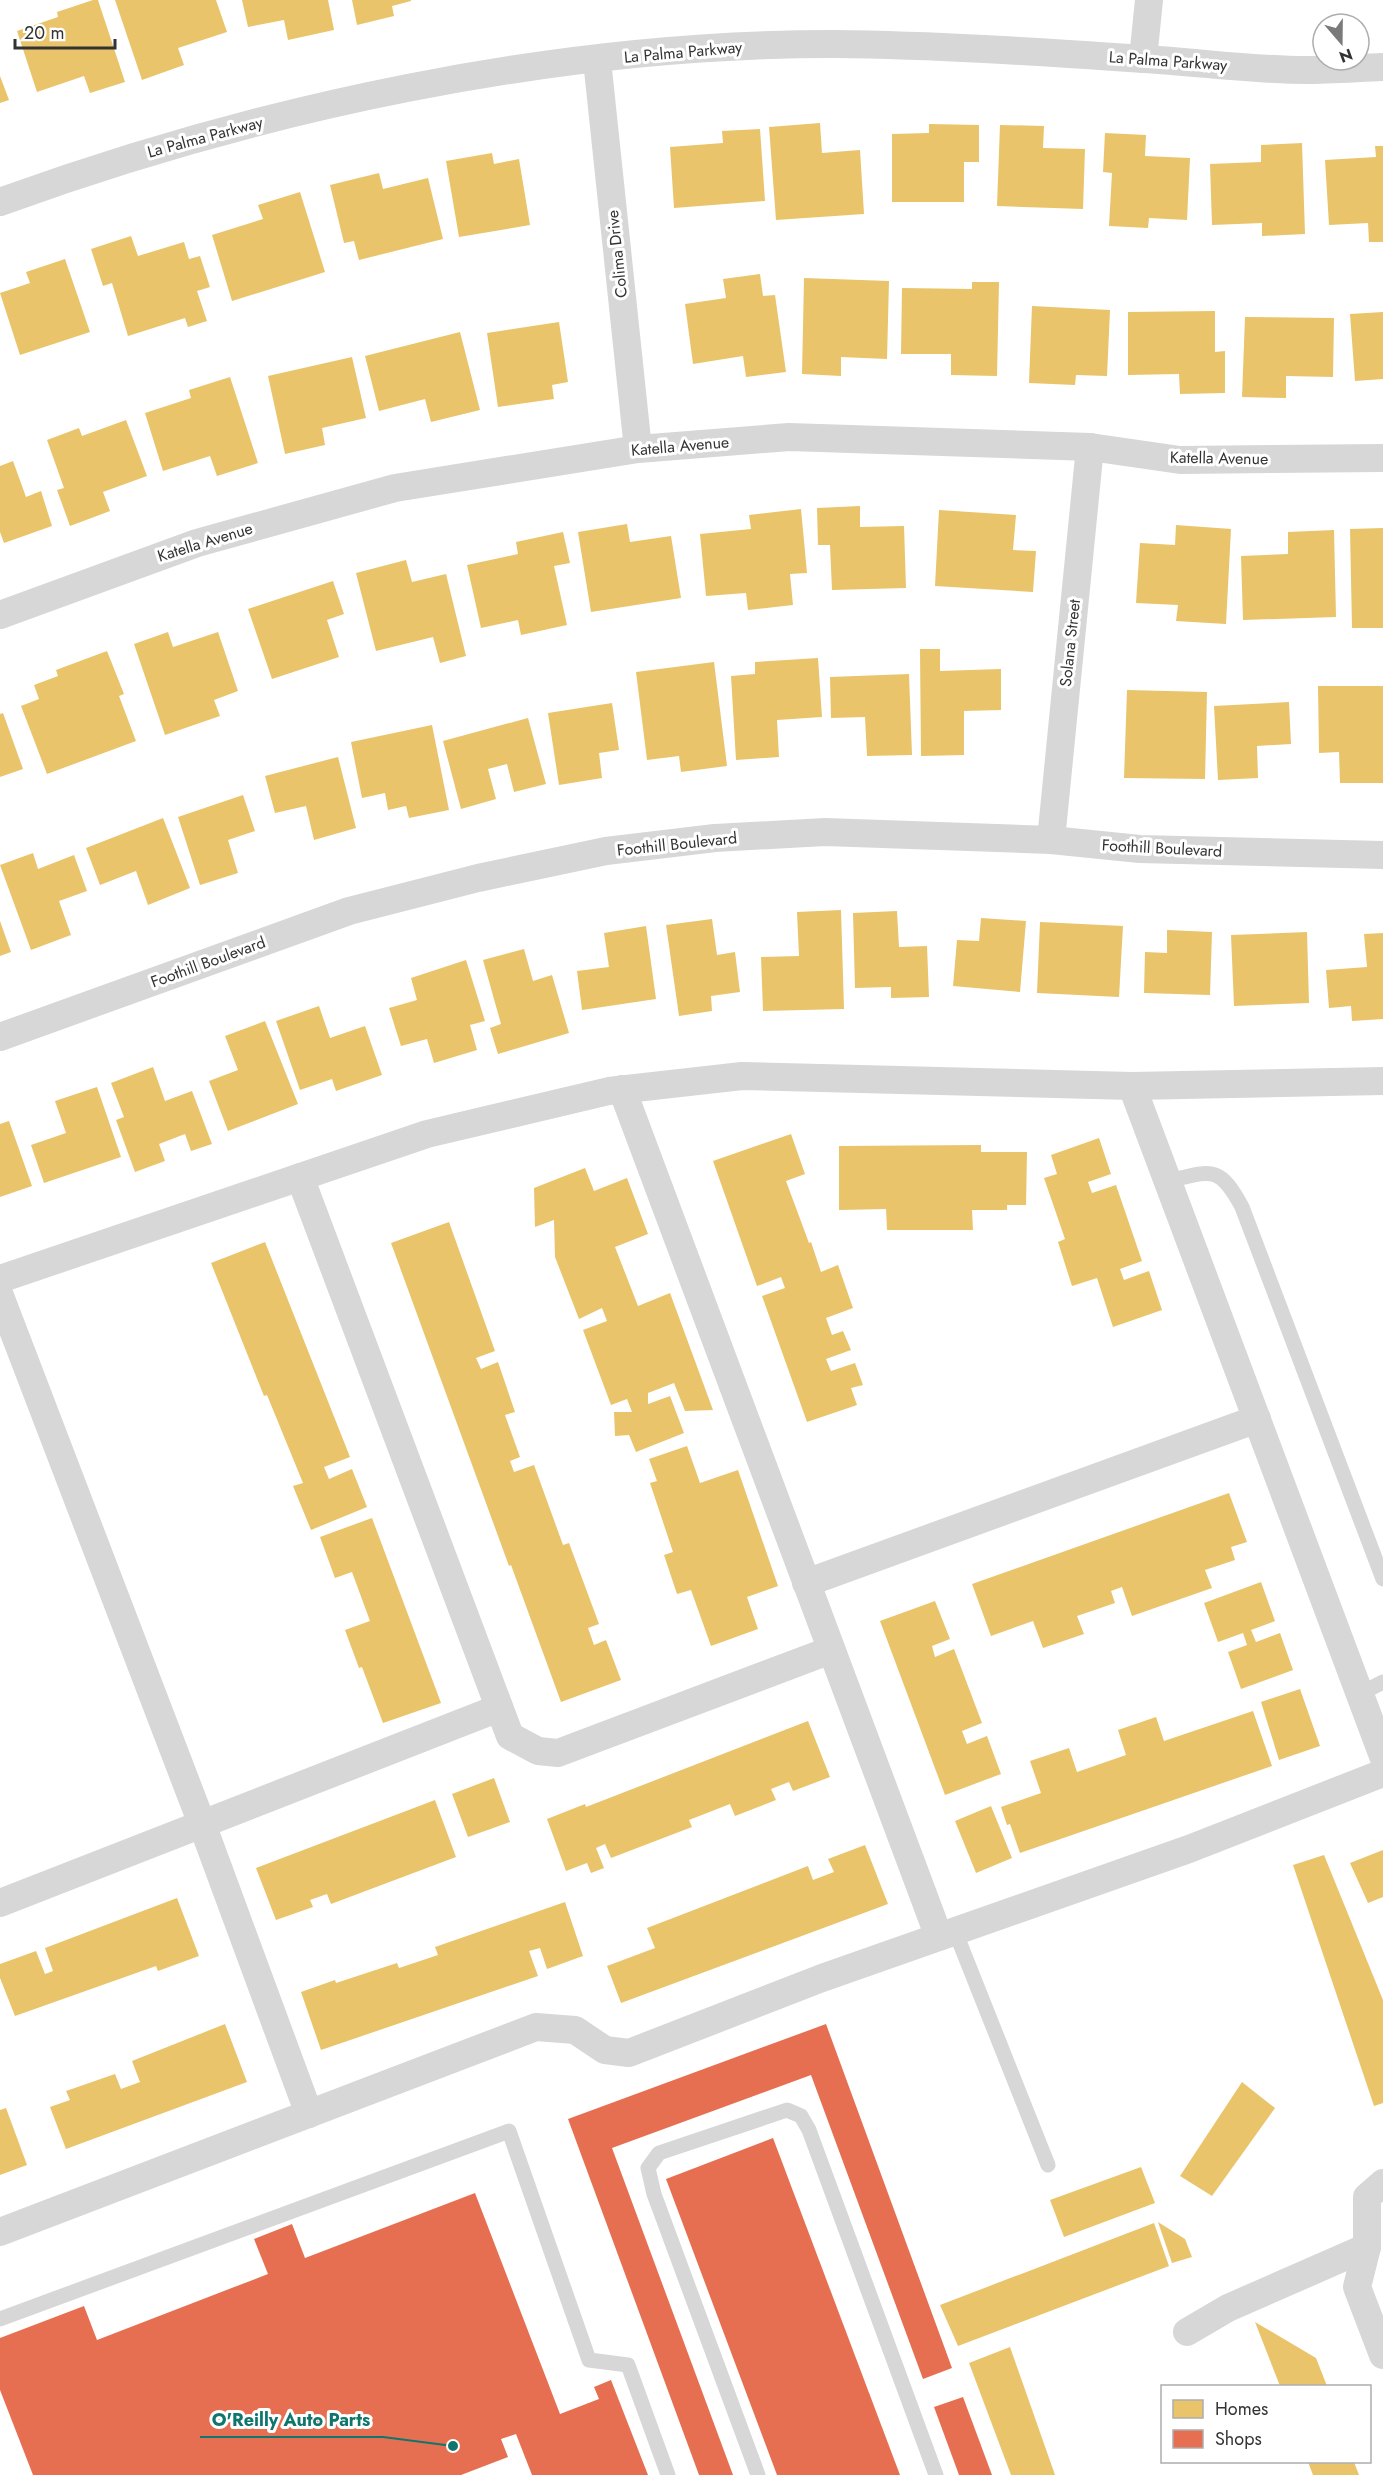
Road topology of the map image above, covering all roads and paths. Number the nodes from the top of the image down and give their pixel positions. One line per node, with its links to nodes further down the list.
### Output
1 (1149, 0): 2 (street)
2 (1143, 59): 3 (street, La Palma Parkway); 4 (street, La Palma Parkway)
3 (597, 60): 5 (street, La Palma Parkway); 7 (street, Colima Drive)
4 (1383, 67)
5 (0, 202)
6 (1090, 447): 7 (street, Katella Avenue); 8 (street, Katella Avenue); 10 (street, Solana Street)
7 (638, 449): 9 (street, Katella Avenue)
8 (1383, 459)
9 (0, 615)
10 (1051, 840): 11 (street, Foothill Boulevard); 12 (street, Foothill Boulevard)
11 (1383, 855)
12 (0, 1036)
13 (1383, 1081): 14 (street)
14 (1132, 1086): 15 (street); 17 (street)
15 (622, 1089): 16 (street); 22 (street)
16 (300, 1177): 18 (street); 25 (street)
17 (1168, 1181): 20 (street); 21 (lane)
18 (0, 1279)
19 (0, 1296): 28 (street)
20 (1257, 1419): 22 (street); 24 (street)
21 (1383, 1579)
22 (806, 1583): 23 (street)
23 (831, 1650): 25 (street); 30 (street)
24 (1372, 1688): 26 (street)
25 (499, 1708): 28 (street)
26 (1383, 1756)
27 (1383, 1773): 30 (street)
28 (202, 1824): 29 (street); 31 (street)
29 (0, 1903)
30 (947, 1934): 31 (street); 32 (lane)
31 (309, 2114): 34 (street)
32 (1048, 2165)
33 (1383, 2183): 35 (street)
34 (0, 2232)
35 (1375, 2252): 37 (street); 38 (street)
36 (0, 2319): 39 (lane)
37 (1187, 2332)
38 (1383, 2355)
39 (668, 2475)
40 (758, 2475): 41 (lane)
41 (936, 2475)

